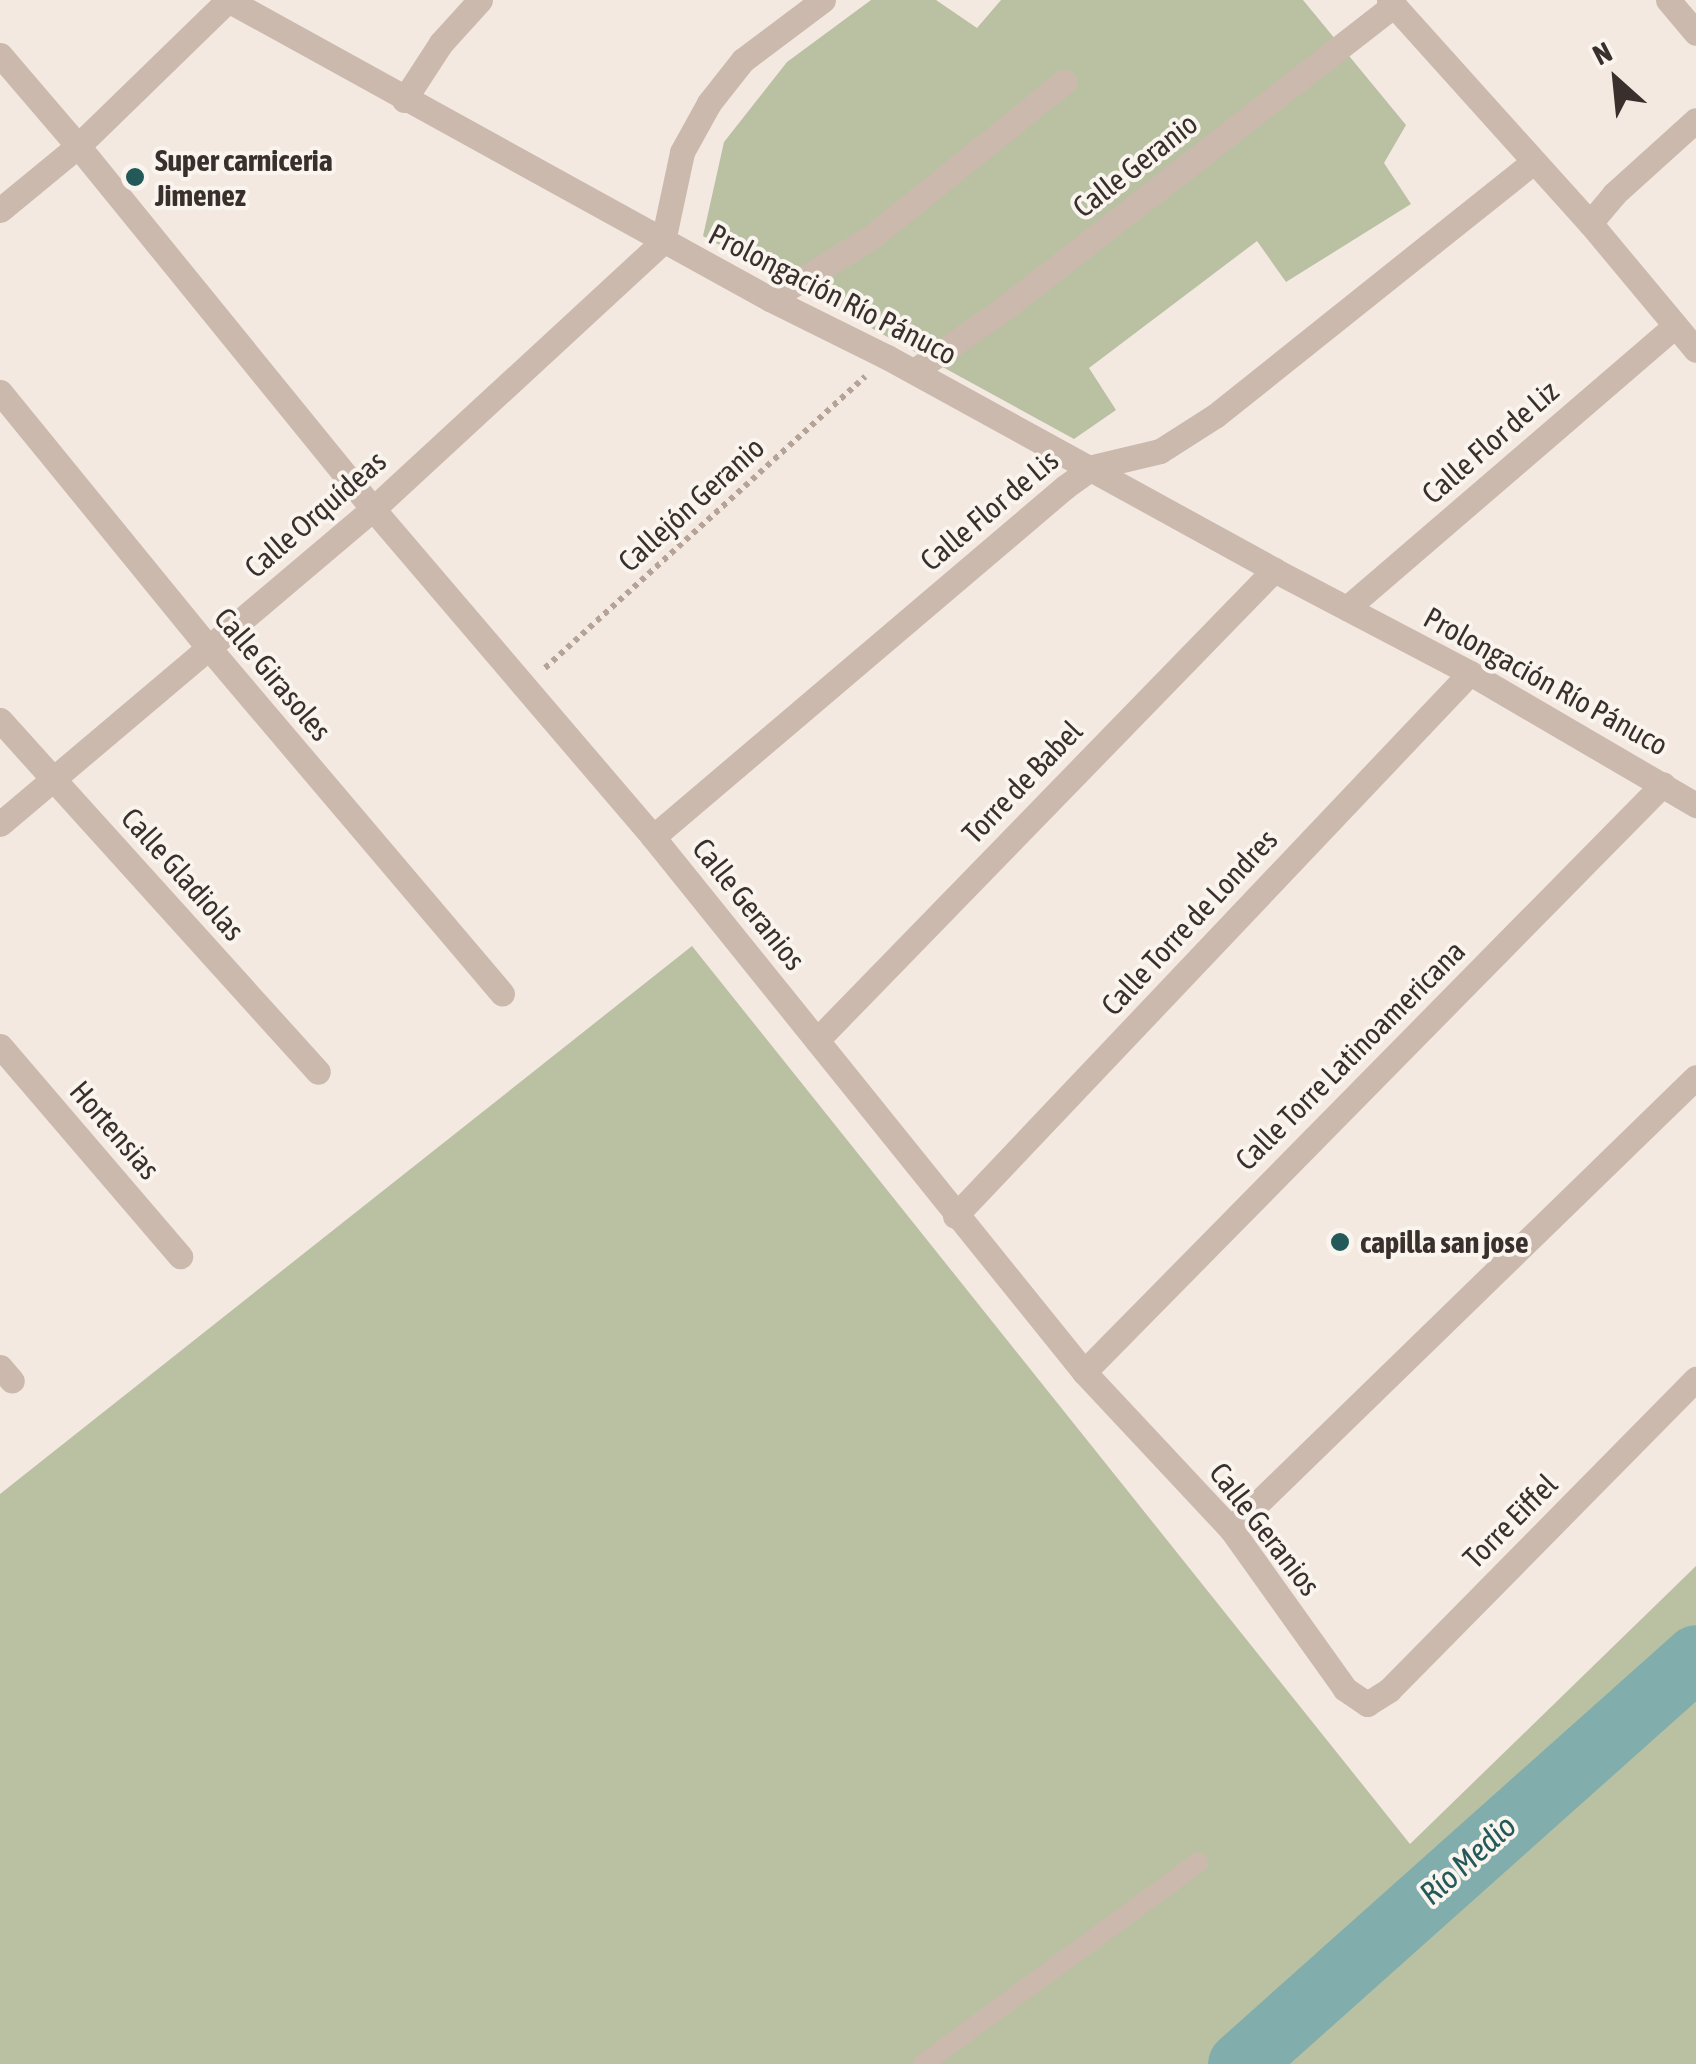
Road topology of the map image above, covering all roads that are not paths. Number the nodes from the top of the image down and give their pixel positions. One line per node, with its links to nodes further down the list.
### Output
1 (228, 0): 9 (street, Prolongación Río Pánuco); 11 (street, Prolongación Río Pánuco)
2 (480, 0): 9 (street)
3 (823, 0): 15 (street)
4 (1668, 0): 6 (street)
5 (1392, 3): 12 (street); 19 (street, Calle Geranio)
6 (1696, 33)
7 (0, 55): 11 (street)
8 (1064, 82): 16 (street)
9 (404, 100): 15 (street, Prolongación Río Pánuco)
10 (1696, 120): 14 (street)
11 (78, 146): 13 (street, Prolongación Río Pánuco); 22 (street, Calle Geranios)
12 (1532, 164): 14 (street); 21 (street, Calle Flor de Lis)
13 (0, 210)
14 (1590, 223): 17 (street)
15 (663, 242): 16 (street, Prolongación Río Pánuco); 22 (street, Calle Orquídeas)
16 (770, 300): 19 (street, Prolongación Río Pánuco)
17 (1676, 326): 18 (street); 24 (street, Calle Flor de Liz)
18 (1696, 350)
19 (914, 371): 21 (street, Prolongación Río Pánuco)
20 (0, 392): 25 (street, Calle Girasoles)
21 (1093, 467): 23 (street, Prolongación Río Pánuco); 32 (street, Calle Flor de Lis)
22 (372, 509): 25 (street, Calle Orquídeas); 32 (street, Calle Geranios)
23 (1274, 570): 24 (street, Prolongación Río Pánuco); 34 (street, Torre de Babel)
24 (1346, 608): 26 (street, Prolongación Río Pánuco)
25 (208, 648): 28 (street, Calle Orquídeas); 33 (street, Calle Girasoles)
26 (1470, 673): 29 (street, Prolongación Río Pánuco); 38 (street, Calle Torre de Londres)
27 (0, 720): 28 (street, Calle Gladiolas)
28 (52, 779): 31 (street, Calle Orquídeas); 36 (street, Calle Gladiolas)
29 (1663, 784): 30 (street, Prolongación Río Pánuco); 40 (street, Calle Torre Latinoamericana)
30 (1696, 805)
31 (0, 824)
32 (652, 836): 34 (street, Calle Geranios)
33 (502, 994)
34 (816, 1040): 38 (street, Calle Geranios)
35 (0, 1046): 39 (street, Hortensias)
36 (318, 1072)
37 (1696, 1077): 42 (street)
38 (955, 1216): 40 (street, Calle Geranios)
39 (180, 1256)
40 (1084, 1372): 42 (street, Calle Geranios)
41 (1696, 1380): 43 (street, Torre Eiffel)
42 (1231, 1530): 43 (street, Calle Geranios)
43 (1367, 1704)
44 (1198, 1863): 45 (lane)
45 (923, 2064)

